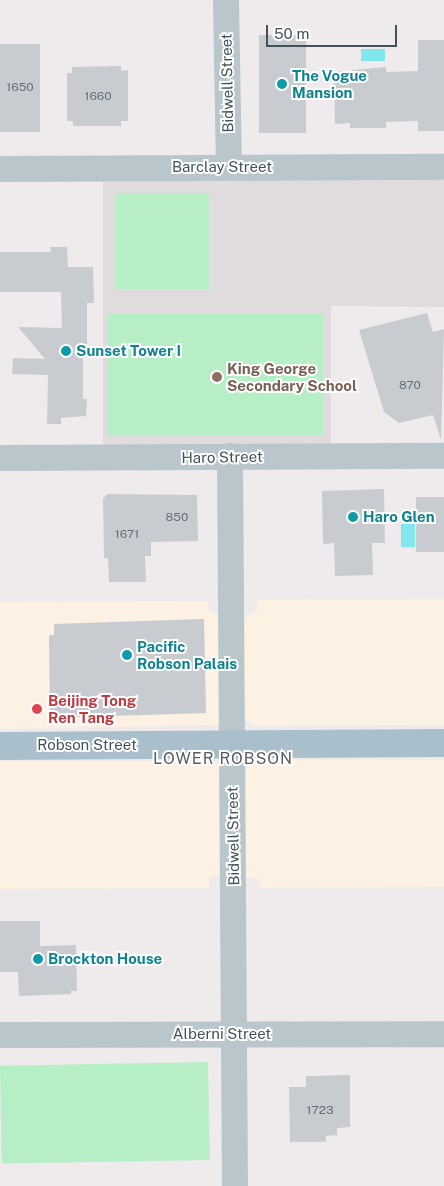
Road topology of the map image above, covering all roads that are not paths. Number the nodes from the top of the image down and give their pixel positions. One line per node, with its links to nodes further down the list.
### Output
1 (226, 0): 2 (street, Bidwell Street)
2 (229, 167): 3 (street, Barclay Street); 4 (street, Barclay Street)
3 (444, 167)
4 (0, 169)
5 (230, 456): 6 (street, Haro Street); 7 (street, Haro Street); 9 (street, Bidwell Street)
6 (444, 456)
7 (0, 458)
8 (444, 743): 9 (main road, Robson Street)
9 (232, 744): 10 (main road, Robson Street); 11 (street, Bidwell Street)
10 (0, 746)
11 (233, 1034): 12 (street, Alberni Street); 13 (street, Alberni Street); 14 (street, Bidwell Street)
12 (444, 1034)
13 (0, 1035)
14 (236, 1186)

